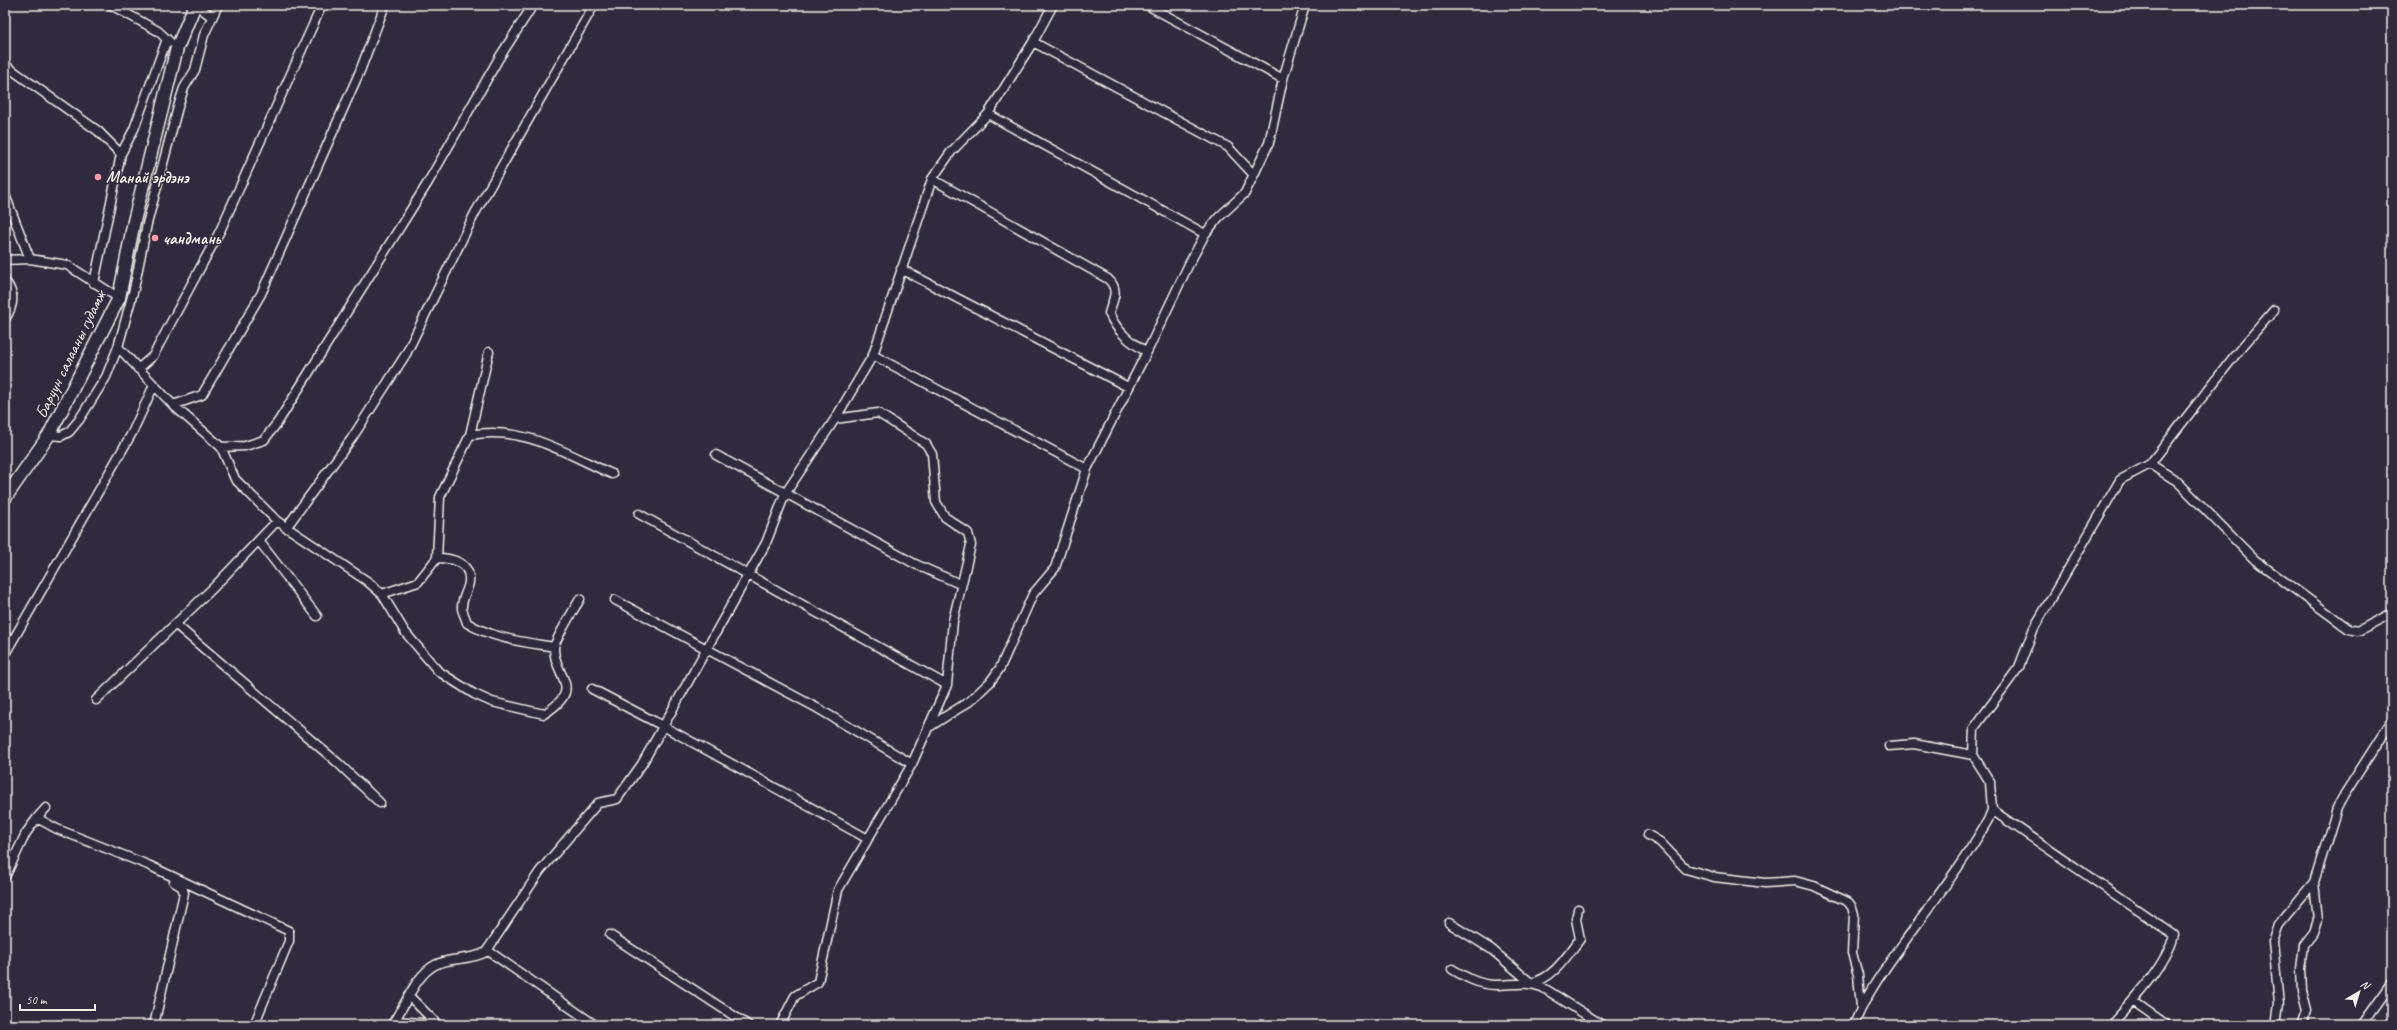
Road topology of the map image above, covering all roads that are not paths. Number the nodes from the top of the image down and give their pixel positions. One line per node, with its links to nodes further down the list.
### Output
1 (195, 5): 11 (street); 14 (main road, Баруун салааны гудамж)
2 (218, 5): 11 (street)
3 (322, 5): 37 (street)
4 (385, 5): 40 (street)
5 (533, 5): 44 (street)
6 (594, 5): 53 (street)
7 (1053, 5): 13 (street)
8 (1148, 5): 16 (street)
9 (1305, 5): 16 (street)
10 (116, 6): 12 (street)
11 (211, 16): 23 (street)
12 (167, 40): 14 (street); 18 (street)
13 (1033, 42): 17 (street); 19 (street)
14 (177, 48): 22 (main road, Баруун салааны гудамж)
15 (5, 65): 18 (street)
16 (1283, 79): 19 (street)
17 (988, 114): 20 (street); 24 (street)
18 (121, 154): 29 (street)
19 (1253, 174): 24 (street)
20 (932, 179): 27 (street); 35 (street)
21 (5, 195): 25 (street)
22 (134, 221): 23 (street); 30 (main road, Баруун салааны гудамж)
23 (147, 224): 33 (street)
24 (1205, 234): 35 (street)
25 (30, 259): 26 (street); 29 (street)
26 (5, 260)
27 (901, 269): 36 (street); 39 (street)
28 (5, 281): 32 (street)
29 (94, 283): 30 (street)
30 (119, 298): 42 (main road, Баруун салааны гудамж)
31 (2274, 310): 46 (street)
32 (5, 319)
33 (118, 347): 37 (street); 42 (street)
34 (489, 352): 43 (street)
35 (1147, 352): 39 (street)
36 (872, 355): 41 (street); 47 (street)
37 (138, 369): 38 (street)
38 (154, 385): 40 (street); 66 (street)
39 (1128, 387): 47 (street)
40 (173, 405): 44 (street)
41 (835, 418): 49 (street); 57 (street)
42 (49, 435): 50 (main road, Баруун салааны гудамж)
43 (470, 435): 48 (street); 55 (street)
44 (221, 447): 52 (street)
45 (716, 455): 49 (street)
46 (2150, 464): 61 (street); 74 (street)
47 (1087, 469): 72 (street)
48 (612, 474)
49 (785, 494): 56 (street); 57 (street)
50 (5, 498)
51 (639, 514): 56 (street)
52 (277, 520): 53 (street); 54 (street)
53 (286, 528): 58 (street)
54 (259, 541): 62 (street); 63 (street)
55 (437, 558): 58 (street); 64 (street)
56 (748, 574): 65 (street); 67 (street)
57 (960, 584): 67 (street)
58 (382, 594): 64 (street)
59 (580, 599): 64 (street)
60 (615, 600): 65 (street)
61 (2392, 613)
62 (317, 616)
63 (175, 624): 69 (street); 76 (street)
64 (554, 647)
65 (706, 649): 71 (street); 75 (street)
66 (5, 654)
67 (947, 685): 72 (street)
68 (592, 689): 71 (street)
69 (96, 700)
70 (2392, 720): 84 (street)
71 (663, 726): 81 (street); 88 (street)
72 (929, 727): 75 (street)
73 (1889, 746): 74 (street)
74 (1973, 754): 78 (street)
75 (912, 764): 81 (street)
76 (380, 803)
77 (46, 808): 79 (street)
78 (1992, 810): 93 (street); 94 (street)
79 (38, 818): 82 (street); 83 (street)
80 (1648, 835): 94 (street)
81 (868, 839): 101 (street)
82 (148, 865): 97 (street); 98 (street)
83 (5, 877)
84 (2314, 882): 106 (street); 107 (street)
85 (1578, 909): 90 (street)
86 (1449, 923): 90 (street)
87 (610, 935): 100 (street)
88 (487, 950): 92 (street); 99 (street)
89 (1452, 969): 90 (street)
90 (1531, 983): 102 (street)
91 (2392, 983): 108 (street)
92 (409, 996): 95 (street); 96 (street)
93 (2133, 1001): 104 (street); 105 (street)
94 (1861, 1008): 103 (street)
95 (393, 1023): 96 (street)
96 (438, 1024)
97 (154, 1025)
98 (254, 1025)
99 (595, 1025)
100 (748, 1025)
101 (780, 1025)
102 (1602, 1025)
103 (1854, 1025)
104 (2111, 1025)
105 (2167, 1025)
106 (2276, 1025)
107 (2302, 1025)
108 (2363, 1025)

